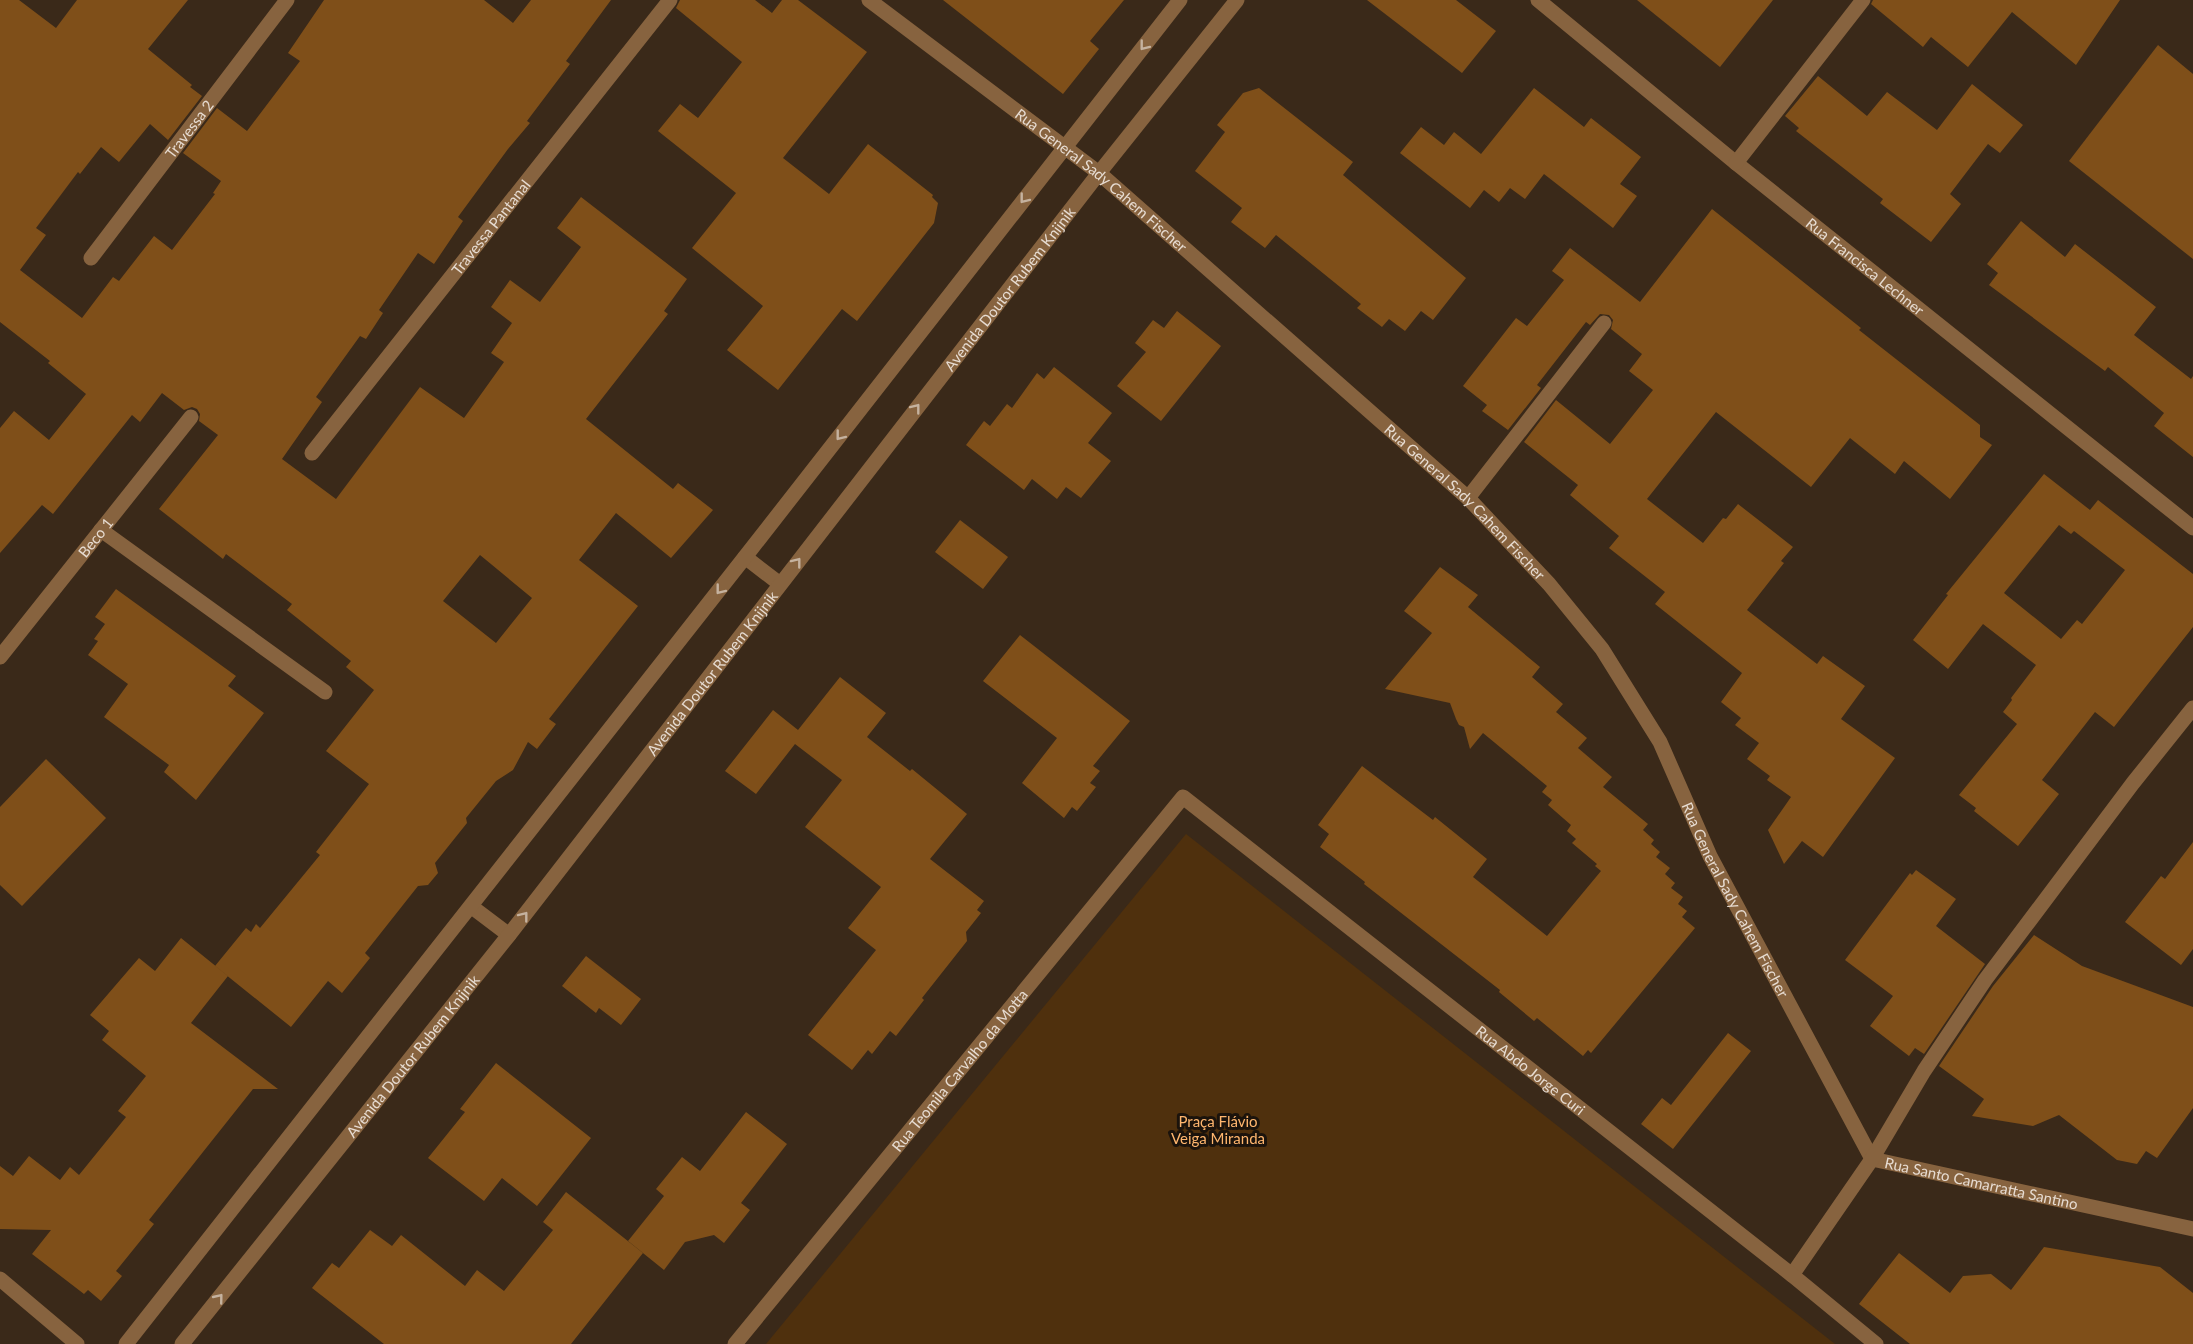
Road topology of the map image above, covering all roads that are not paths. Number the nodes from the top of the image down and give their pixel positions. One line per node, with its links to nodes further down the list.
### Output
1 (286, 0): 11 (street, Travessa 2)
2 (670, 0): 14 (street, Travessa Pantanal)
3 (868, 0): 8 (street, Rua General Sady Cahem Fischer)
4 (1180, 0): 8 (street, one-way to 8)
5 (1237, 0): 10 (street, Avenida Doutor Rubem Knijnik)
6 (1538, 0): 9 (street, Rua Francisca Lechner)
7 (1863, 0): 9 (street)
8 (1065, 146): 10 (street, Rua General Sady Cahem Fischer); 18 (street, one-way to 18)
9 (1736, 163): 16 (street, Rua Francisca Lechner)
10 (1099, 173): 15 (street, Rua General Sady Cahem Fischer); 19 (street, Avenida Doutor Rubem Knijnik, one-way to 10)
11 (91, 258)
12 (1604, 323): 15 (street)
13 (191, 417): 17 (street, Beco 1)
14 (312, 453)
15 (1468, 498): 26 (street, Rua General Sady Cahem Fischer)
16 (2193, 528)
17 (101, 530): 20 (street, Beco 1); 21 (street)
18 (746, 558): 19 (street); 24 (street, one-way to 24)
19 (780, 584): 25 (street, Avenida Doutor Rubem Knijnik, one-way to 19)
20 (0, 657)
21 (325, 692)
22 (2193, 708): 26 (street)
23 (1183, 797): 28 (street, Rua Abdo Jorge Curi); 33 (street, Rua Teomila Carvalho da Motta)
24 (471, 907): 25 (street); 31 (street)
25 (509, 935): 32 (street, Avenida Doutor Rubem Knijnik, one-way to 25)
26 (1872, 1159): 27 (street, Rua Santo Camarratta Santino); 28 (street, Rua Santo Camarratta Santino)
27 (2193, 1229)
28 (1792, 1275): 34 (street, Rua Abdo Jorge Curi)
29 (0, 1279): 30 (street)
30 (77, 1344)
31 (126, 1344)
32 (182, 1344)
33 (735, 1344)
34 (1876, 1344)

